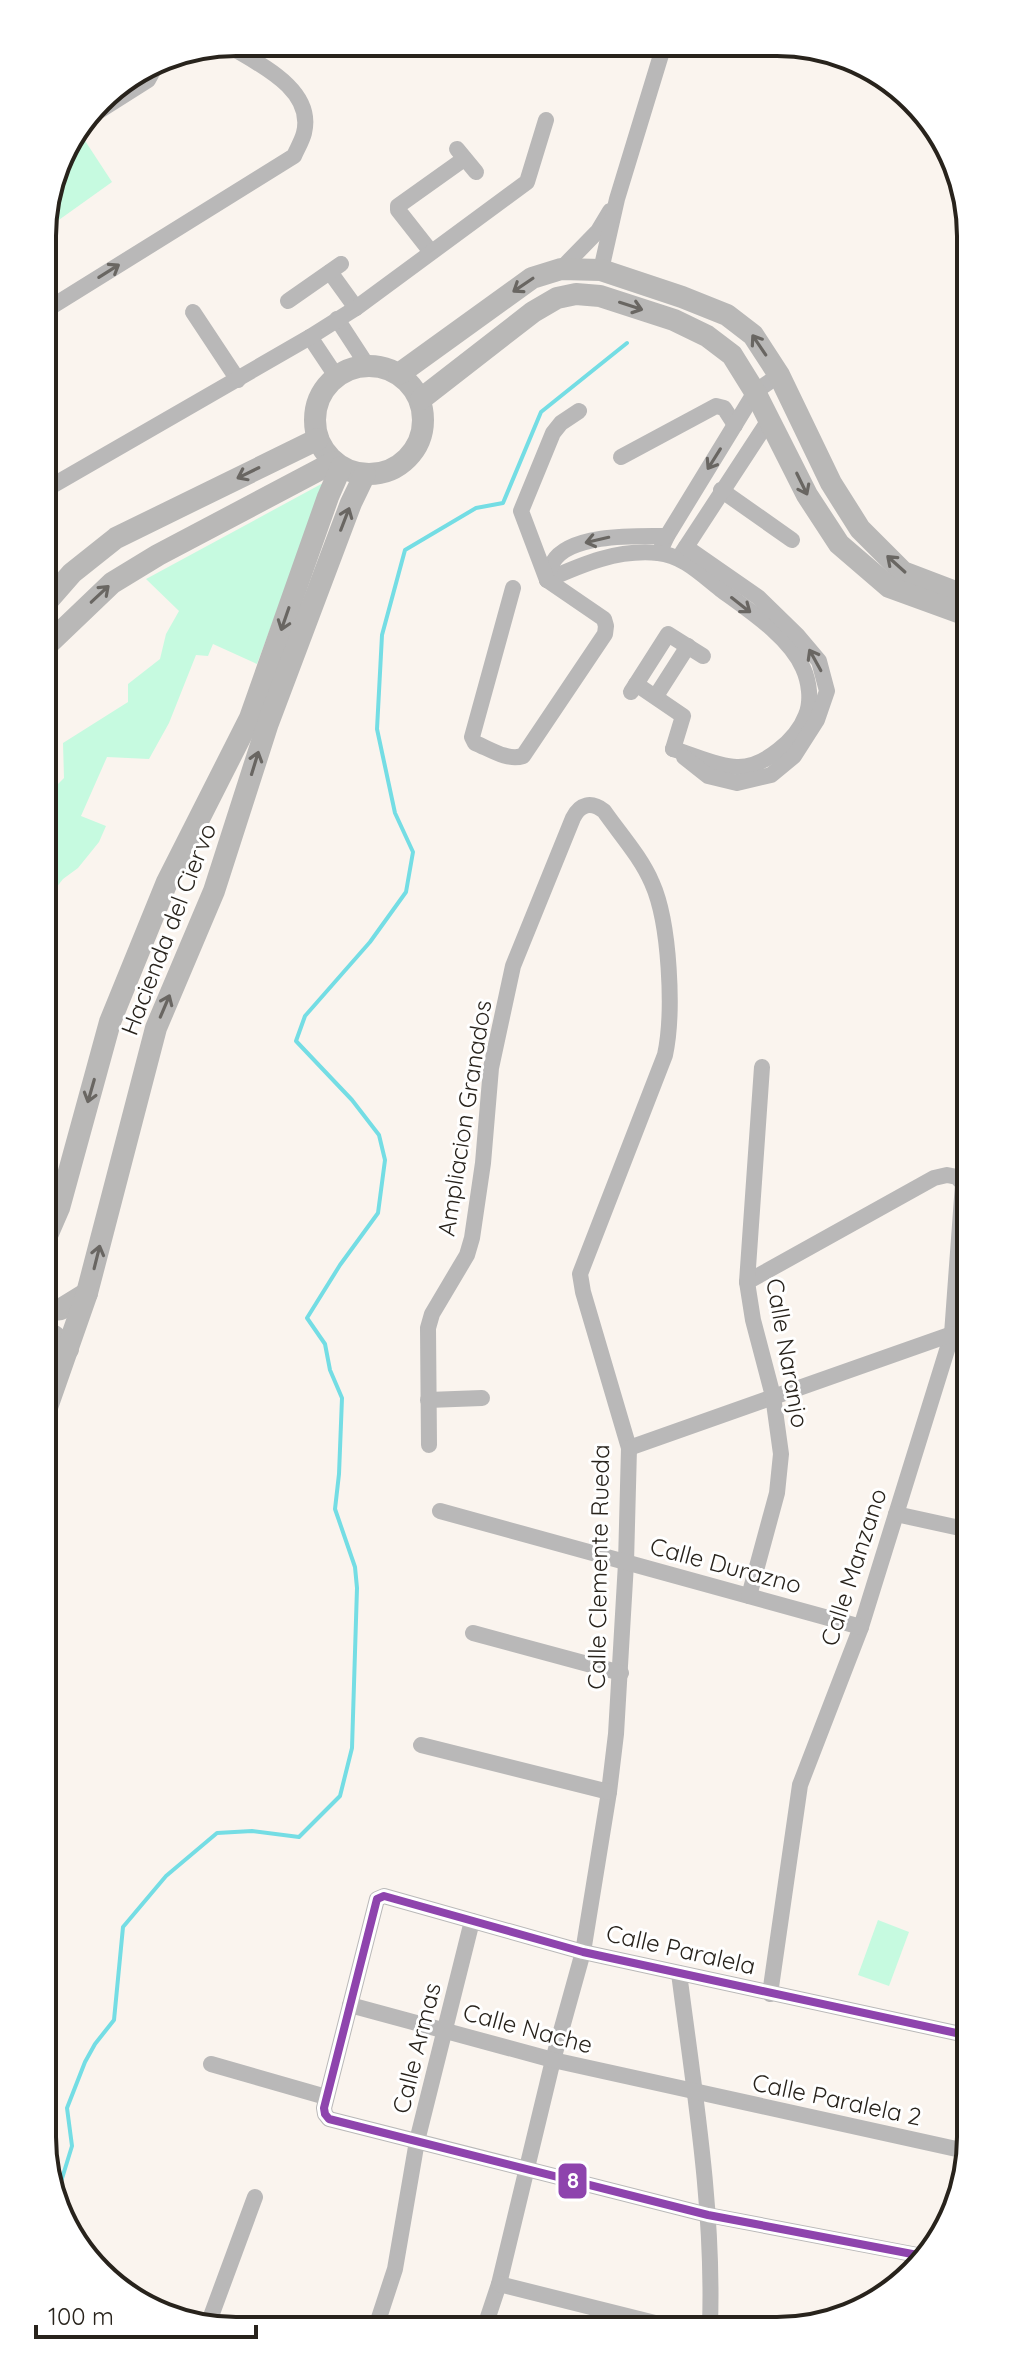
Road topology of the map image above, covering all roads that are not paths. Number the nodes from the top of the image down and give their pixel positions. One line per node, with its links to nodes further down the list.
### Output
1 (244, 56): 12 (street, one-way to 1)
2 (661, 56): 7 (street)
3 (149, 79): 4 (street)
4 (125, 94)
5 (546, 120): 8 (street)
6 (476, 172): 8 (street)
7 (617, 199): 9 (street); 10 (street)
8 (431, 252): 13 (street)
9 (561, 269): 10 (main road); 18 (main road, one-way to 18)
10 (601, 270): 19 (main road, one-way to 10)
11 (288, 301): 13 (street)
12 (56, 304)
13 (356, 308): 15 (street)
14 (193, 312): 21 (street)
15 (337, 319): 16 (street); 17 (street)
16 (310, 337): 20 (street); 21 (street)
17 (367, 365): 18 (main road); 20 (main road)
18 (399, 374): 23 (main road)
19 (779, 375): 22 (street); 42 (main road, one-way to 19)
20 (336, 376): 27 (main road)
21 (238, 380): 31 (street)
22 (755, 392): 23 (main road, one-way to 22); 25 (main road); 26 (street)
23 (421, 399): 30 (main road)
24 (579, 411): 39 (street)
25 (769, 420): 32 (street); 43 (main road, one-way to 43)
26 (735, 425): 28 (street); 34 (street, one-way to 34)
27 (318, 439): 29 (main road); 33 (main road, one-way to 33)
28 (621, 457)
29 (337, 464): 30 (main road); 38 (main road); 49 (main road, Hacienda del Ciervo, one-way to 49)
30 (365, 474): 50 (main road, Hacienda del Ciervo, one-way to 30)
31 (56, 484)
32 (721, 490): 35 (street); 36 (street)
33 (138, 527): 38 (main road); 41 (main road)
34 (667, 536): 37 (street); 39 (street, one-way to 39)
35 (792, 540)
36 (682, 552): 37 (street); 47 (street)
37 (659, 553): 39 (street)
38 (158, 555): 44 (main road, one-way to 38)
39 (547, 580): 40 (street)
40 (513, 588)
41 (56, 591)
42 (957, 593)
43 (957, 612)
44 (56, 637)
45 (688, 646): 46 (street); 47 (street); 47 (street)
46 (703, 656)
47 (656, 696)
48 (583, 806): 64 (street, Ampliacion Granados); 66 (street, Calle Clemente Rueda)
49 (201, 818): 50 (main road); 53 (main road, Hacienda del Ciervo, one-way to 53)
50 (233, 833): 56 (main road, Hacienda del Ciervo, one-way to 50)
51 (762, 1067): 55 (street, Calle Naranjo)
52 (957, 1177): 55 (street, Calle Manzano)
53 (56, 1215)
54 (957, 1266): 58 (street, Calle Manzano)
55 (747, 1282): 62 (street, Calle Naranjo)
56 (87, 1293): 57 (main road); 60 (main road, Hacienda del Ciervo)
57 (56, 1310)
58 (952, 1334): 62 (street); 68 (street, Calle Manzano)
59 (56, 1338): 60 (main road)
60 (68, 1349): 61 (main road, Hacienda del Ciervo)
61 (56, 1382)
62 (773, 1396): 66 (street); 71 (street, Calle Naranjo)
63 (482, 1398): 64 (street)
64 (428, 1400): 65 (street, Ampliacion Granados)
65 (429, 1445)
66 (629, 1448): 70 (street, Calle Clemente Rueda)
67 (440, 1511): 70 (street, Calle Durazno)
68 (896, 1514): 69 (street); 72 (street, Calle Manzano)
69 (957, 1527)
70 (626, 1563): 71 (street, Calle Durazno); 74 (street, Calle Clemente Rueda)
71 (749, 1596): 72 (street, Calle Durazno)
72 (861, 1627): 80 (street, Calle Manzano)
73 (473, 1633): 74 (street)
74 (621, 1673): 76 (street, Calle Clemente Rueda)
75 (421, 1745): 76 (street)
76 (609, 1792): 78 (street, Calle Clemente Rueda)
77 (472, 1921): 78 (street, Calle Paralela); 81 (street, Calle Paralela); 82 (street, Calle Armas)
78 (583, 1952): 79 (street, Calle Paralela); 84 (street, Calle Clemente Rueda)
79 (679, 1973): 80 (street, Calle Paralela); 86 (street)
80 (770, 1994): 83 (street, Calle Paralela)
81 (350, 2005): 82 (street, Calle Nache); 87 (street)
82 (445, 2031): 84 (street, Calle Nache); 88 (street, Calle Armas)
83 (957, 2033)
84 (553, 2060): 86 (street, Calle Nache); 90 (street, Calle Clemente Rueda)
85 (211, 2064): 87 (street)
86 (695, 2093): 89 (street, Calle Paralela 2); 92 (street)
87 (326, 2097): 88 (street)
88 (417, 2141): 90 (street); 96 (street, Calle Armas)
89 (957, 2149)
90 (526, 2168): 92 (street); 94 (street, Calle Clemente Rueda)
91 (255, 2197): 95 (street)
92 (708, 2215): 93 (street); 99 (street)
93 (913, 2254)
94 (499, 2284): 97 (street, Calle Clemente Rueda); 98 (street)
95 (211, 2315)
96 (379, 2317)
97 (488, 2317)
98 (616, 2317)
99 (710, 2317)

